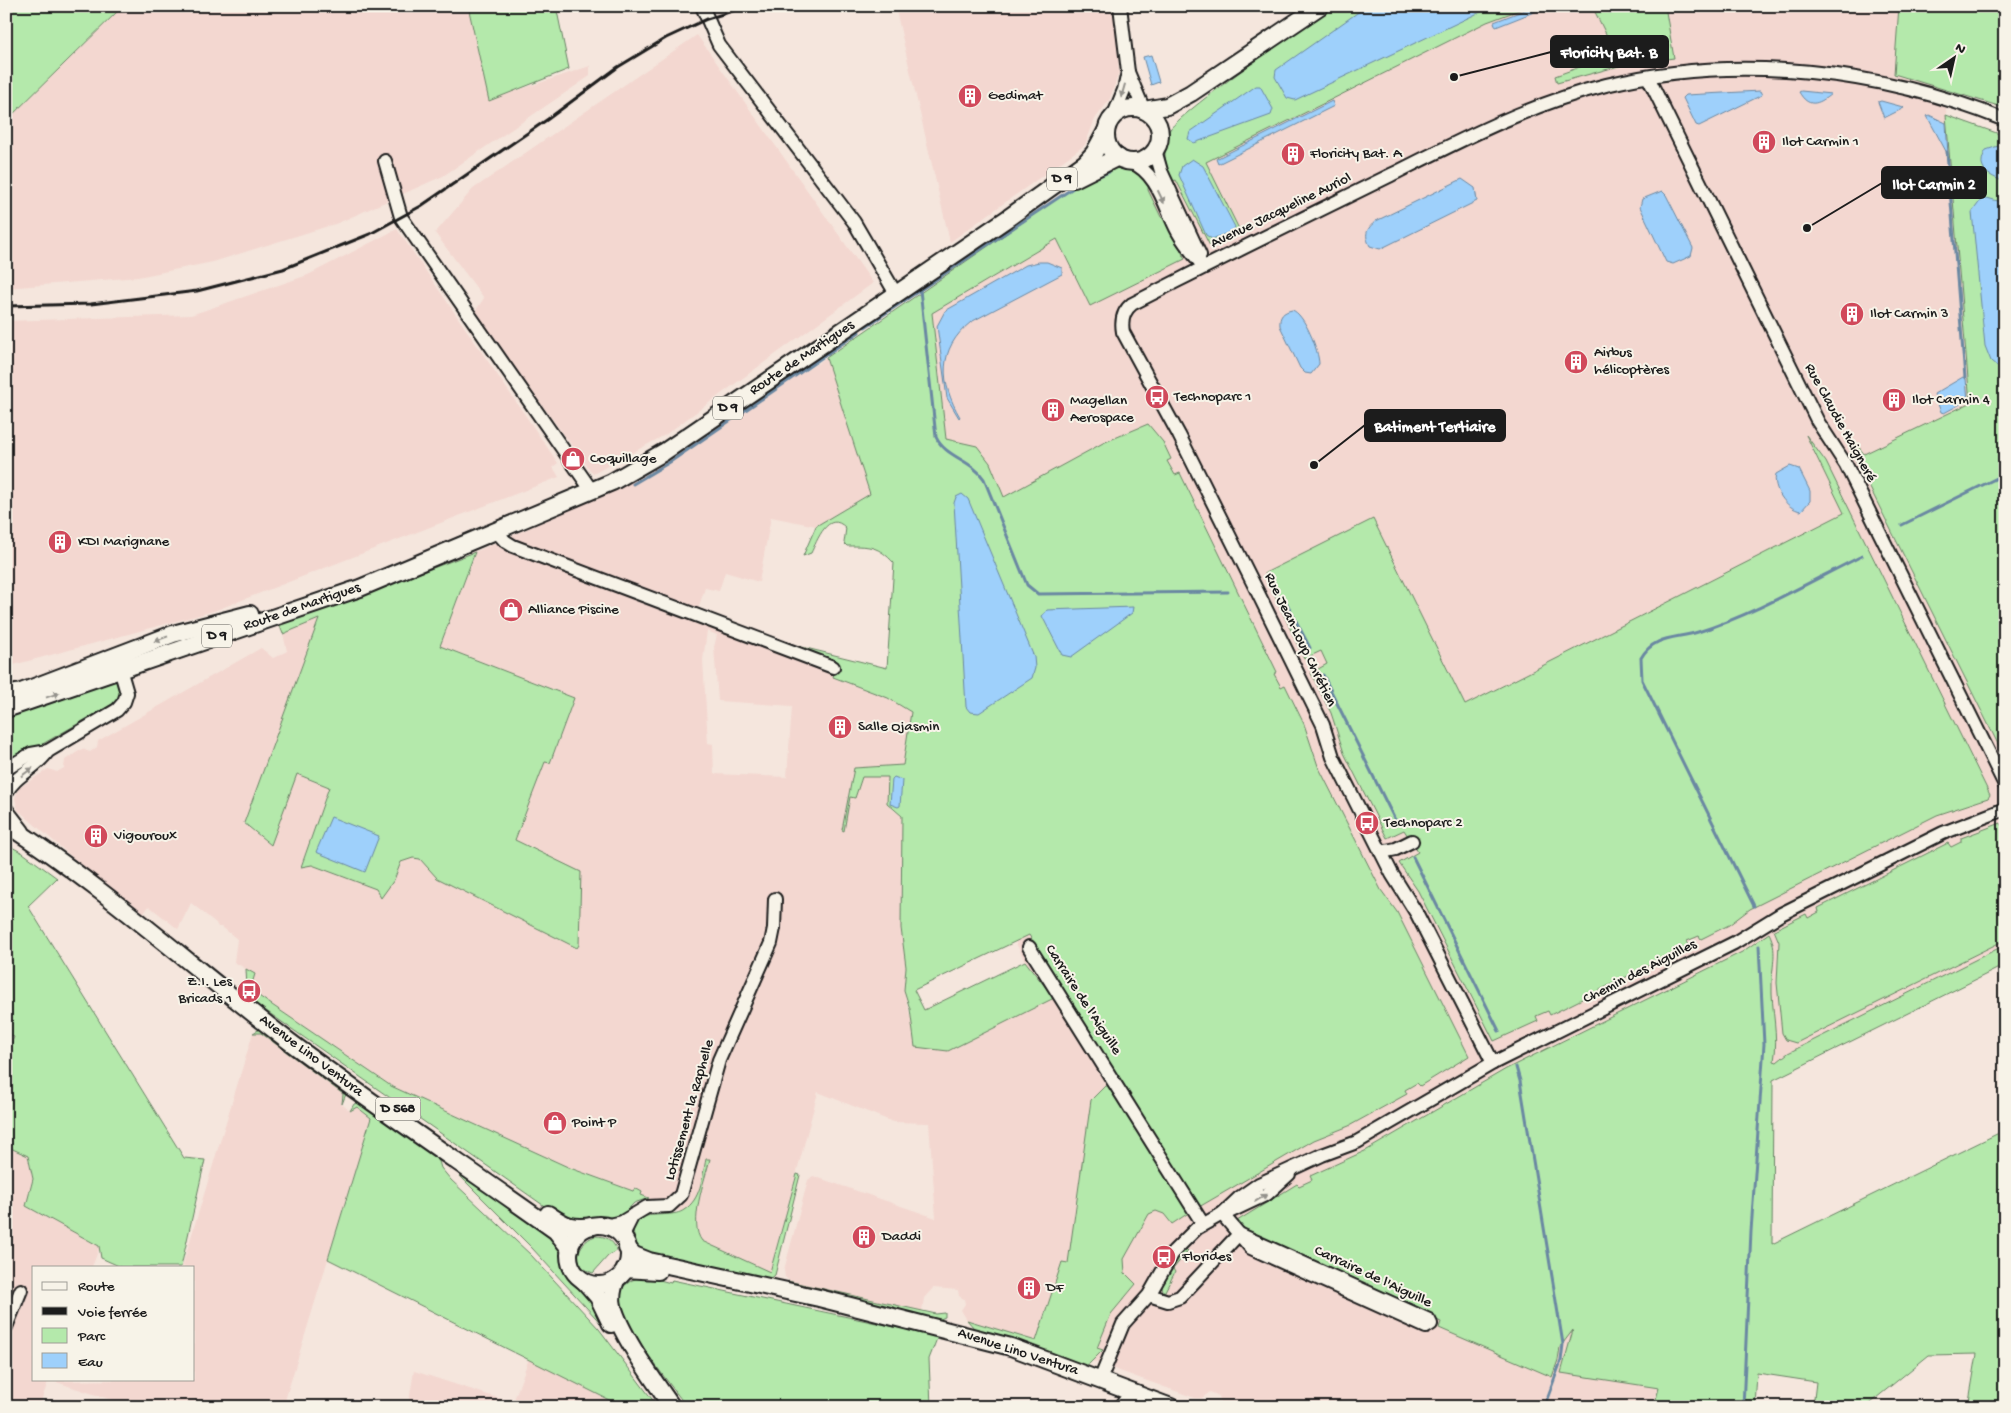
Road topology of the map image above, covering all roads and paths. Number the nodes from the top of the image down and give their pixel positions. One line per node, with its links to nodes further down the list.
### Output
1 (702, 6): 16 (street)
2 (1120, 6): 5 (street)
3 (1320, 6): 4 (main road)
4 (1254, 52): 7 (main road); 10 (main road)
5 (1128, 72): 7 (street); 9 (street, one-way to 9)
6 (1648, 77): 8 (street, Avenue Jacqueline Auriol); 15 (street, Avenue Jacqueline Auriol); 27 (street, Rue Claudie Haigneré)
7 (1144, 110): 9 (main road); 10 (main road)
8 (2005, 120)
9 (1110, 124): 12 (main road); 14 (main road, Route de Martigues / D 9)
10 (1160, 131): 11 (main road)
11 (1155, 150): 12 (main road); 15 (street, Avenue Jacqueline Auriol)
12 (1125, 160): 14 (main road, Route de Martigues / D 9); 15 (street, Avenue Jacqueline Auriol, one-way to 15)
13 (385, 162): 17 (street)
14 (1008, 218): 16 (main road, Route de Martigues / D 9)
15 (1204, 267): 35 (street, Rue Jean-Loup Chrétien)
16 (896, 294): 17 (main road, Route de Martigues / D 9)
17 (592, 491): 18 (main road, Route de Martigues / D 9)
18 (496, 531): 19 (main road, Route de Martigues / D 9); 21 (street)
19 (426, 559): 20 (main road, Route de Martigues / D 9, one-way to 20); 22 (main road, Route de Martigues / D 9)
20 (133, 649): 22 (street); 23 (main road, Route de Martigues / D 9)
21 (833, 666)
22 (120, 669): 24 (main road, Route de Martigues / D 9, one-way to 22); 25 (street)
23 (6, 695)
24 (6, 709)
25 (48, 751): 26 (street); 28 (street, one-way to 25)
26 (6, 769)
27 (2005, 784)
28 (6, 793)
29 (6, 809): 34 (street)
30 (2005, 809): 40 (street, Chemin des Aiguilles)
31 (6, 824): 34 (main road, D 568)
32 (6, 836): 37 (main road, D 568)
33 (1412, 841): 35 (street)
34 (33, 842): 37 (main road, D 568)
35 (1381, 852): 40 (street, Rue Jean-Loup Chrétien)
36 (775, 899): 42 (street, Lotissement la Raphelle)
37 (144, 928): 39 (main road, D 568)
38 (1029, 947): 43 (street, Carraire de l'Aiguille)
39 (255, 1014): 44 (main road, Avenue Lino Ventura / D 568); 47 (main road, Avenue Lino Ventura / D 568)
40 (1493, 1063): 41 (street, Chemin des Aiguilles)
41 (1222, 1214): 43 (street); 45 (street, Carraire de l'Aiguille)
42 (633, 1215): 44 (street, Lotissement la Raphelle); 46 (street)
43 (1203, 1224): 51 (street)
44 (599, 1226): 46 (main road); 47 (main road)
45 (1239, 1234): 45 (street, Carraire de l'Aiguille); 51 (street)
46 (626, 1244): 48 (main road); 52 (main road, Avenue Lino Ventura)
47 (570, 1250): 49 (main road)
48 (621, 1275): 49 (main road); 52 (main road, Avenue Lino Ventura); 56 (main road)
49 (584, 1281): 56 (main road)
50 (21, 1290): 53 (street)
51 (1149, 1295): 54 (street)
52 (862, 1310): 54 (main road, Avenue Lino Ventura)
53 (6, 1327)
54 (1100, 1380): 55 (main road, Avenue Lino Ventura)
55 (1132, 1393): 57 (street); 58 (main road, Avenue Lino Ventura)
56 (669, 1402)
57 (1119, 1407)
58 (1171, 1407)

